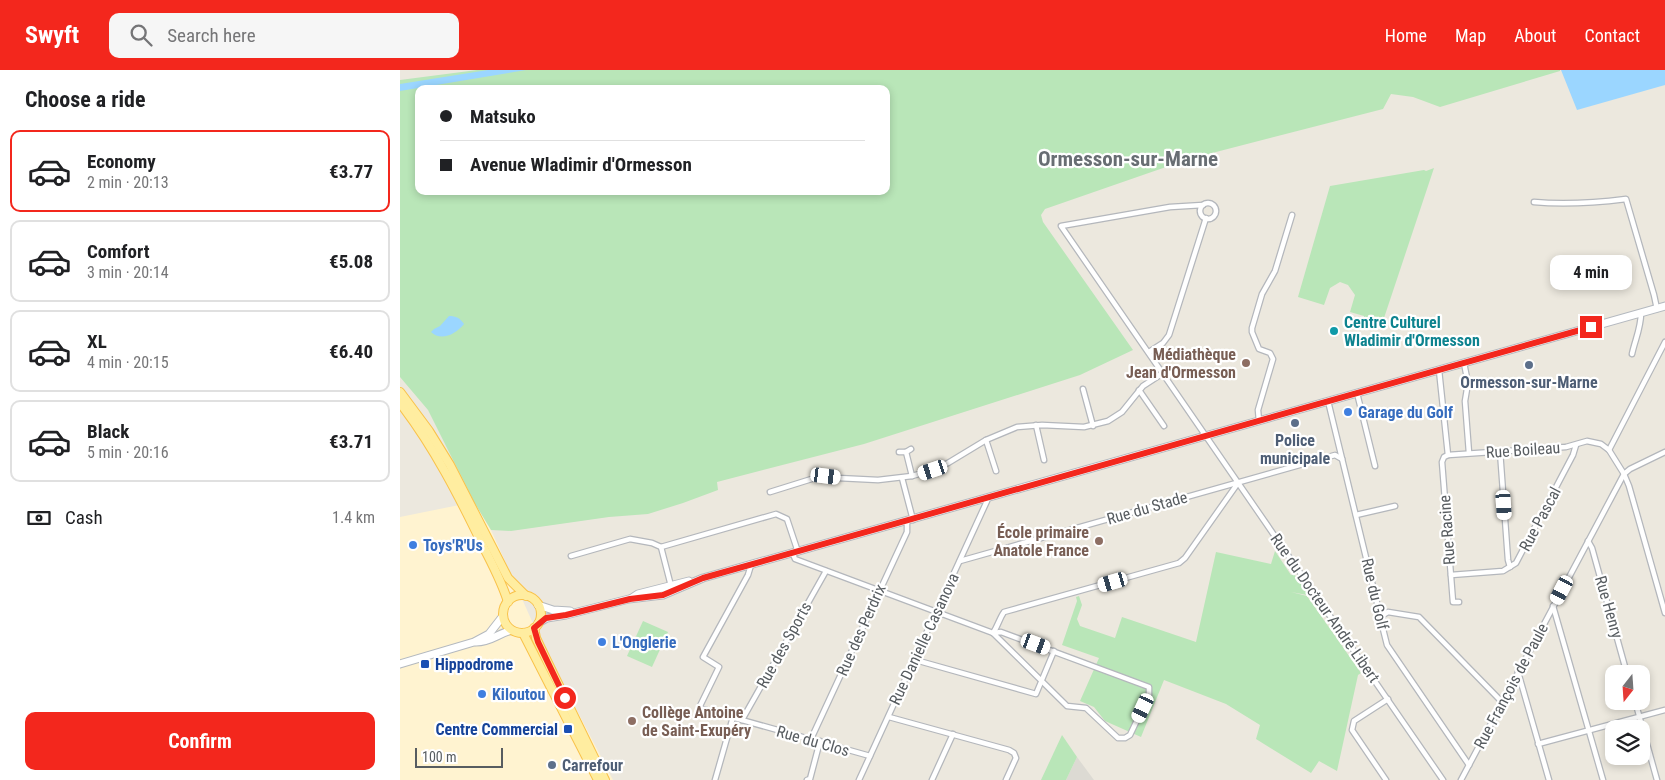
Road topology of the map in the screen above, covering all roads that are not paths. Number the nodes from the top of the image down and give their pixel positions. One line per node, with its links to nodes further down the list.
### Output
1 (1534, 202): 6 (street)
2 (1203, 205): 4 (street); 4 (street); 9 (street, Rue du Docteur André Libert)
3 (1292, 215): 20 (street)
4 (1206, 218): 9 (street)
5 (1665, 306): 6 (main road)
6 (1657, 309): 7 (main road)
7 (1641, 313): 10 (street); 11 (main road)
8 (1665, 342): 29 (street)
9 (1149, 352): 13 (street, Rue du Docteur André Libert)
10 (1632, 354)
11 (1464, 363): 12 (main road); 34 (street)
12 (1439, 370): 17 (main road); 35 (street, Rue Racine)
13 (1163, 373): 15 (street); 24 (street, Rue du Docteur André Libert)
14 (1083, 389): 22 (street)
15 (1139, 390): 22 (street); 23 (street)
16 (400, 392): 62 (main road)
17 (1358, 393): 18 (main road); 39 (street)
18 (1328, 401): 20 (main road); 27 (street, Rue du Golf)
19 (400, 403): 64 (main road)
20 (1259, 421): 24 (main road)
21 (1036, 425): 22 (street); 25 (street); 38 (street)
22 (1093, 426)
23 (1164, 426)
24 (1206, 436): 44 (street, Rue du Docteur André Libert); 46 (main road)
25 (986, 440): 40 (street); 42 (street)
26 (1576, 445): 29 (street); 30 (street, Rue Boileau); 56 (street, Rue Pascal)
27 (1339, 448): 36 (street); 37 (street, Rue du Golf)
28 (910, 449): 32 (street)
29 (1609, 450): 41 (street)
30 (1500, 451): 34 (street, Rue Boileau); 56 (street)
31 (898, 452): 32 (street)
32 (906, 452): 42 (street)
33 (1665, 452): 41 (street)
34 (1469, 453): 35 (street)
35 (1448, 454): 58 (street, Rue Racine)
36 (1335, 455): 37 (street); 44 (street, Rue du Stade)
37 (1342, 459): 48 (street, Rue du Golf)
38 (1044, 460)
39 (1375, 466)
40 (996, 471)
41 (1624, 474): 50 (street, Rue François de Paule); 70 (street)
42 (912, 476): 43 (street)
43 (902, 478): 45 (street); 49 (street)
44 (1238, 482): 54 (street, Rue du Stade); 76 (street); 84 (street, Rue du Docteur André Libert)
45 (770, 492)
46 (987, 498): 49 (main road); 54 (street, Rue Danielle Casanova)
47 (1395, 506): 48 (street)
48 (1356, 515): 71 (street, Rue du Golf)
49 (910, 521): 52 (main road); 61 (street, Rue des Perdrix)
50 (1588, 541): 67 (street, Rue François de Paule); 81 (street, Rue Henry)
51 (662, 547): 52 (street); 53 (street); 60 (street)
52 (795, 553): 55 (main road); 57 (street)
53 (571, 556)
54 (960, 561): 69 (street, Rue Danielle Casanova)
55 (751, 565): 59 (main road); 88 (street, Rue du Clos)
56 (1510, 567): 58 (street, Rue Pascal)
57 (826, 571): 61 (street); 91 (street, Rue des Sports)
58 (1451, 575): 65 (street, Rue Racine)
59 (694, 582): 60 (main road); 63 (main road)
60 (671, 586): 63 (main road)
61 (879, 590): 69 (street); 94 (street, Rue des Perdrix)
62 (526, 596): 64 (main road); 66 (main road)
63 (630, 599): 68 (main road)
64 (508, 602): 72 (main road)
65 (1459, 602)
66 (538, 605): 68 (main road); 73 (main road)
67 (1553, 606): 82 (street, Rue François de Paule); 92 (street)
68 (581, 611): 73 (main road)
69 (937, 612): 76 (street); 79 (street, Rue Danielle Casanova)
70 (1665, 613)
71 (1383, 615): 85 (street); 98 (street, Rue du Golf)
72 (503, 616): 74 (main road); 77 (main road)
73 (536, 626): 75 (main road); 100 (main road)
74 (512, 630): 75 (main road); 77 (main road)
75 (523, 633): 99 (main road)
76 (993, 633): 78 (street); 83 (street)
77 (474, 642): 80 (main road)
78 (1054, 651): 83 (street); 83 (street)
79 (914, 661): 83 (street); 89 (street, Rue Danielle Casanova)
80 (400, 664)
81 (1625, 665)
82 (1518, 672): 85 (street, Rue François de Paule); 96 (street)
83 (1042, 680)
84 (1388, 699): 106 (street); 107 (street, Rue du Docteur André Libert)
85 (1502, 702): 98 (street, Rue François de Paule)
86 (1638, 710): 90 (street)
87 (1665, 710): 90 (street)
88 (733, 717): 91 (street, Rue du Clos); 101 (street)
89 (889, 717): 93 (street); 97 (street, Rue Danielle Casanova)
90 (1640, 718): 92 (street); 111 (street)
91 (742, 720): 94 (street, Rue du Clos)
92 (1589, 730): 96 (street); 110 (street)
93 (953, 734): 104 (street); 105 (street)
94 (811, 739): 95 (street, Rue du Clos)
95 (820, 741): 97 (street, Rue du Clos); 102 (street)
96 (1538, 744): 109 (street)
97 (870, 756): 103 (street, Rue Danielle Casanova)
98 (1469, 764): 108 (street, Rue François de Paule)
99 (598, 780)
100 (605, 780)
101 (714, 780)
102 (807, 780)
103 (859, 780)
104 (932, 780)
105 (1006, 780)
106 (1386, 780)
107 (1443, 780)
108 (1461, 780)
109 (1549, 780)
110 (1603, 780)
111 (1657, 780)

